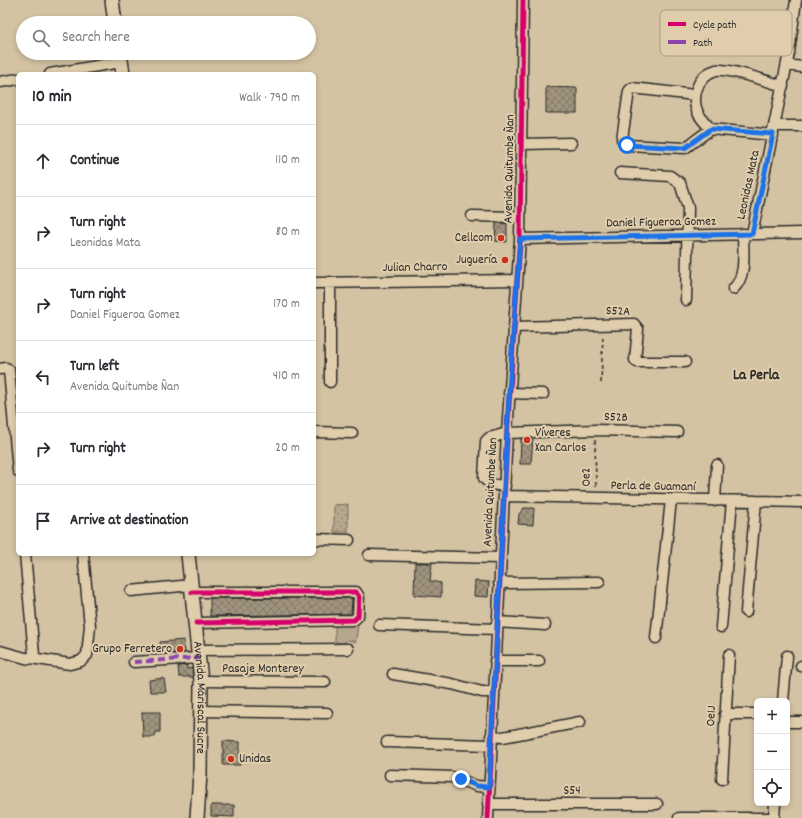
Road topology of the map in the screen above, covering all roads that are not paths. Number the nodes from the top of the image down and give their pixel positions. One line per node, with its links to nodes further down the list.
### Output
1 (112, 0): 4 (main road)
2 (523, 0): 18 (street, Avenida Quitumbe Ñan)
3 (796, 0): 5 (street, Leonidas Mata)
4 (114, 16)
5 (792, 29)
6 (788, 56): 8 (street, Leonidas Mata)
7 (122, 63): 10 (street)
8 (787, 65): 9 (street); 13 (street, Leonidas Mata)
9 (802, 67)
10 (63, 72)
11 (16, 79): 12 (street)
12 (0, 82)
13 (783, 86): 14 (street); 17 (street, Leonidas Mata)
14 (695, 95): 16 (street); 16 (street)
15 (802, 126): 17 (street)
16 (711, 129): 17 (street)
17 (774, 130): 24 (street, Leonidas Mata)
18 (521, 144): 19 (street); 22 (street, Avenida Quitumbe Ñan)
19 (571, 144)
20 (620, 173): 25 (street)
21 (472, 216): 22 (street)
22 (520, 216): 26 (street, Avenida Quitumbe Ñan)
23 (802, 233): 24 (street, Daniel Figueroa Gomez)
24 (747, 234): 25 (street, Daniel Figueroa Gomez); 30 (street, Leonidas Mata)
25 (688, 235): 26 (street, Daniel Figueroa Gomez); 31 (street)
26 (520, 239): 27 (street, Avenida Quitumbe Ñan)
27 (517, 280): 28 (street, Julian Charro); 32 (street, Avenida Quitumbe Ñan)
28 (330, 282): 29 (street, Julian Charro); 35 (street)
29 (316, 283)
30 (733, 289)
31 (686, 300)
32 (514, 327): 33 (street, S52A); 36 (street, Avenida Quitumbe Ñan)
33 (685, 362)
34 (0, 369): 42 (street)
35 (330, 382)
36 (509, 393): 37 (street); 41 (street, Avenida Quitumbe Ñan)
37 (543, 394)
38 (316, 432): 40 (street)
39 (677, 432): 41 (street, S52B)
40 (352, 433)
41 (507, 433): 44 (street, Avenida Quitumbe Ñan); 44 (street, S52B)
42 (16, 449)
43 (718, 465): 47 (street)
44 (505, 486): 45 (street, Avenida Quitumbe Ñan)
45 (504, 496): 46 (street, Perla de Guamaní); 57 (street, Avenida Quitumbe Ñan)
46 (671, 500): 47 (street, Perla de Guamaní); 68 (street)
47 (715, 501): 48 (street, Perla de Guamaní)
48 (732, 501): 49 (street, Perla de Guamaní); 67 (street)
49 (756, 502): 50 (street, Perla de Guamaní); 62 (street)
50 (802, 502)
51 (316, 539): 52 (street)
52 (349, 540)
53 (369, 555): 57 (street)
54 (25, 556): 74 (street)
55 (83, 556): 74 (street)
56 (188, 556): 60 (main road, Avenida Mariscal Sucre)
57 (500, 558): 59 (street, Avenida Quitumbe Ñan)
58 (599, 582): 59 (street)
59 (499, 583): 66 (street, Avenida Quitumbe Ñan)
60 (192, 589): 61 (street); 63 (main road, Avenida Mariscal Sucre); 63 (street)
61 (131, 591)
62 (746, 612)
63 (196, 623): 71 (main road, Avenida Mariscal Sucre)
64 (379, 625): 66 (street)
65 (545, 625): 66 (street)
66 (497, 626): 75 (street, Avenida Quitumbe Ñan)
67 (721, 627)
68 (656, 638)
69 (348, 649): 71 (street)
70 (0, 651): 74 (street)
71 (199, 654): 76 (street); 79 (main road, Avenida Mariscal Sucre)
72 (729, 655): 85 (street, Oe1J)
73 (787, 656): 82 (street)
74 (33, 657)
75 (495, 660): 77 (street); 81 (street, Avenida Quitumbe Ñan)
76 (134, 662)
77 (539, 662)
78 (393, 674): 81 (street)
79 (201, 682): 80 (street, Pasaje Monterey); 83 (main road, Avenida Mariscal Sucre)
80 (325, 682)
81 (494, 692): 90 (street, Avenida Quitumbe Ñan)
82 (783, 698)
83 (201, 711): 84 (street); 98 (main road, Avenida Mariscal Sucre)
84 (328, 713)
85 (725, 714): 86 (street); 93 (street, Oe1J)
86 (754, 714)
87 (580, 722): 90 (street)
88 (790, 722): 89 (street)
89 (802, 722)
90 (491, 740): 91 (street); 94 (street, Avenida Quitumbe Ñan)
91 (387, 742)
92 (390, 775): 94 (street)
93 (722, 779)
94 (489, 787): 95 (street, Avenida Quitumbe Ñan)
95 (488, 804): 96 (street, S54); 99 (street, Avenida Quitumbe Ñan)
96 (656, 804)
97 (775, 806): 101 (street)
98 (197, 818)
99 (488, 818)
100 (679, 818): 101 (street)
101 (774, 818)

